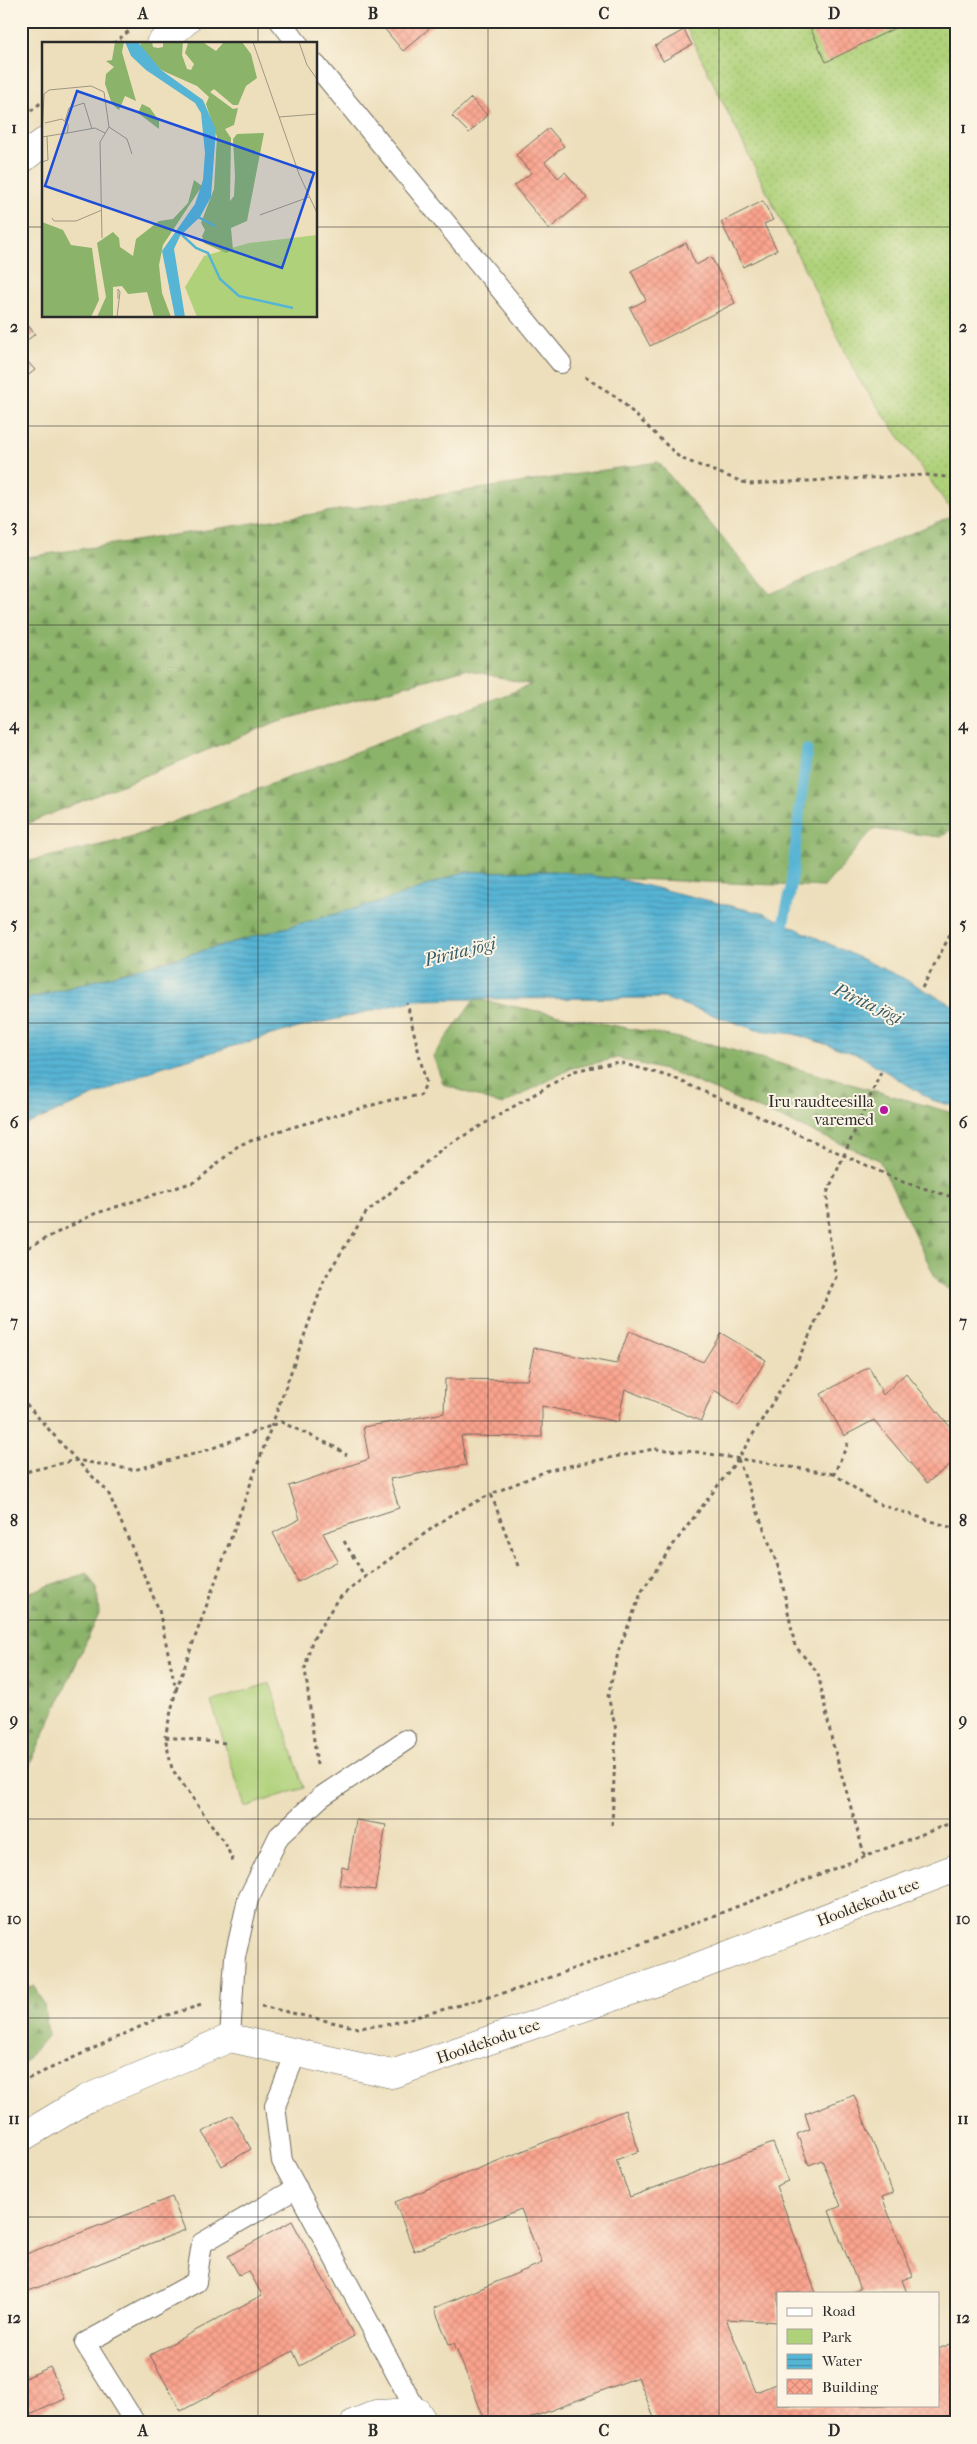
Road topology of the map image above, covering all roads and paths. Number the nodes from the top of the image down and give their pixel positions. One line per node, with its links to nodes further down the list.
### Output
1 (186, 21): 5 (street)
2 (280, 21): 6 (lane)
3 (133, 27): 4 (path)
4 (115, 42)
5 (162, 42)
6 (296, 42)
7 (318, 67): 10 (lane)
8 (42, 144): 9 (street)
9 (21, 160)
10 (561, 363): 11 (path)
11 (956, 478)
12 (956, 924): 13 (path)
13 (922, 988)
14 (407, 1002): 18 (path)
15 (882, 1070): 16 (path)
16 (844, 1155): 17 (path); 20 (path); 23 (path)
17 (956, 1198)
18 (21, 1251)
19 (21, 1398): 24 (path)
20 (271, 1425): 22 (path); 24 (path); 32 (path)
21 (848, 1443): 25 (path)
22 (347, 1455)
23 (738, 1458): 25 (path); 27 (path); 38 (path); 39 (path)
24 (76, 1460): 26 (path); 32 (path)
25 (834, 1474): 28 (path)
26 (21, 1476)
27 (490, 1494): 30 (path); 31 (path)
28 (956, 1529)
29 (344, 1542): 31 (path)
30 (518, 1566)
31 (365, 1577): 36 (path)
32 (176, 1690): 33 (path)
33 (165, 1737): 35 (path); 41 (path)
34 (406, 1740): 36 (lane)
35 (224, 1743)
36 (321, 1797): 41 (lane)
37 (956, 1821): 39 (path)
38 (612, 1825)
39 (865, 1857): 42 (path)
40 (956, 1868): 44 (street, Hooldekodu tee)
41 (248, 1899): 42 (lane)
42 (232, 2002): 43 (lane); 45 (path)
43 (230, 2038): 44 (street, Hooldekodu tee); 46 (street)
44 (296, 2053): 47 (lane)
45 (21, 2082)
46 (21, 2138)
47 (297, 2188): 48 (lane); 49 (lane)
48 (421, 2418): 50 (street)
49 (135, 2423)
50 (355, 2423)

